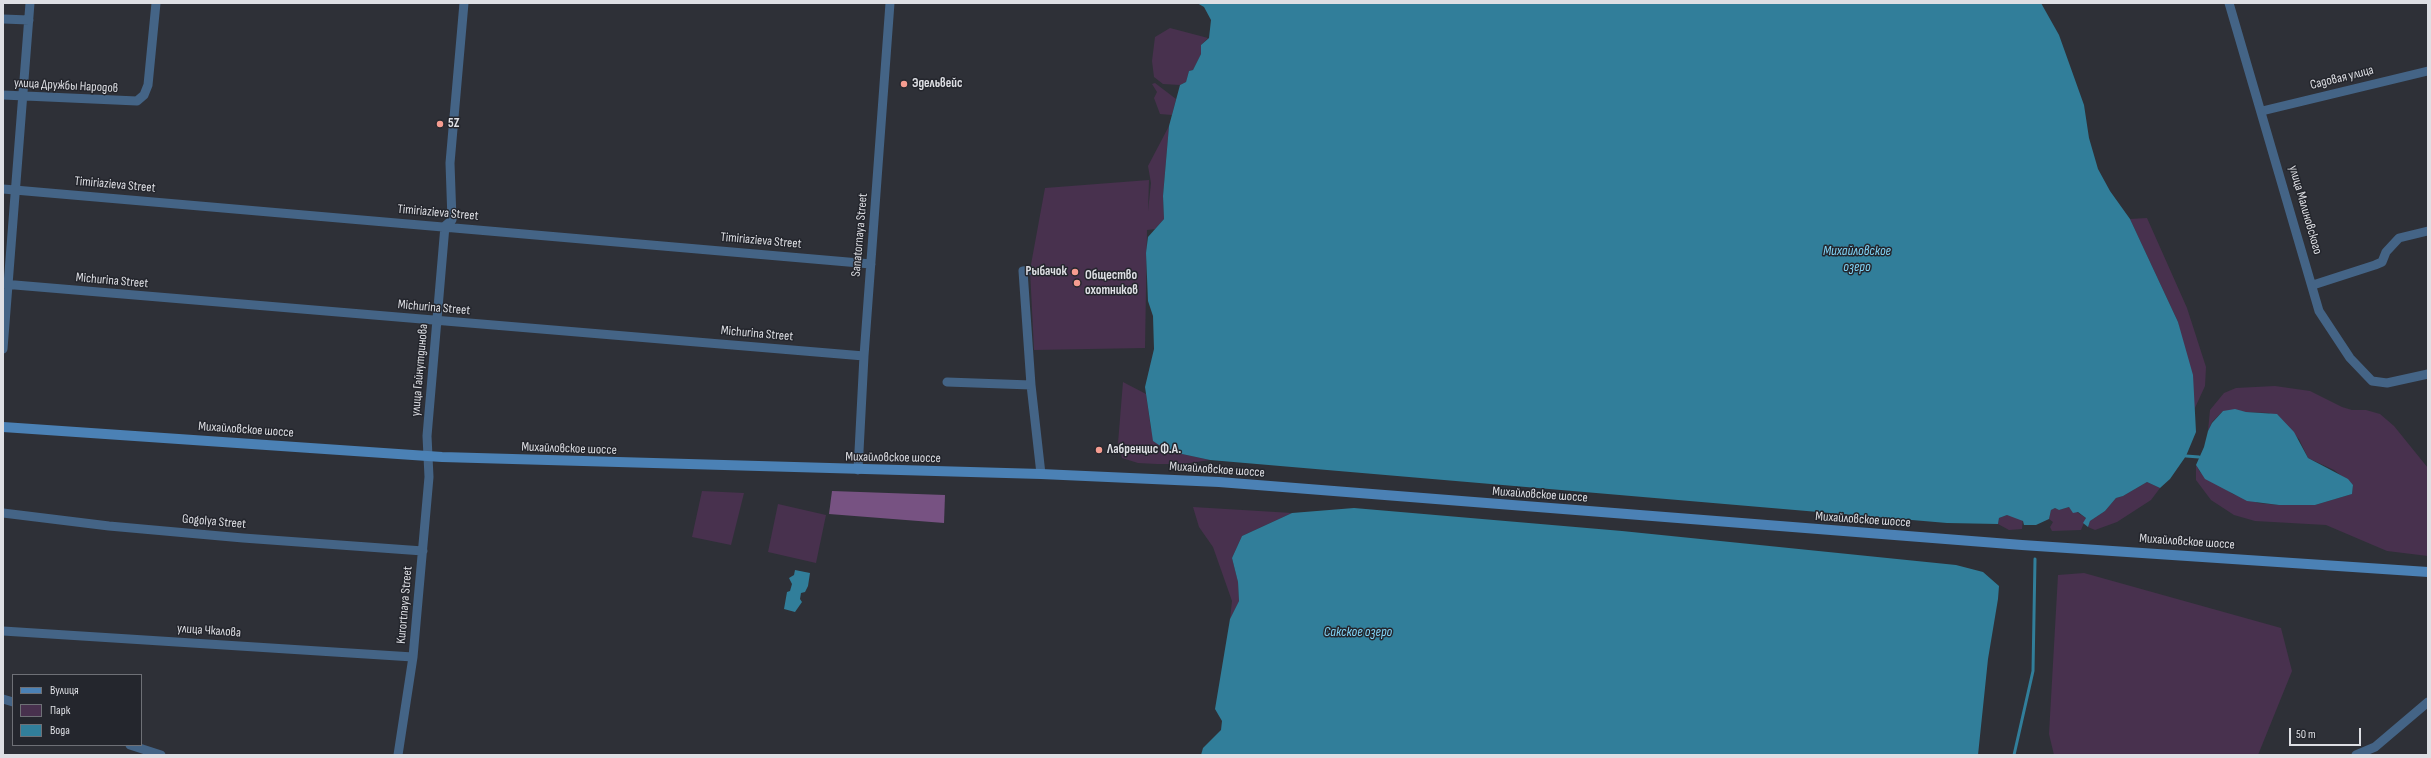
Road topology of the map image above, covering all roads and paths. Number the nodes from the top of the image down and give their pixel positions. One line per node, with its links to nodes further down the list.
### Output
1 (30, 3): 7 (street)
2 (156, 3): 10 (street, улица Дружбы Народов)
3 (464, 3): 14 (street, улица Гайнутдинова)
4 (890, 3): 16 (street, Sanatornaya Street)
5 (2229, 3): 11 (street, улица Малиновского)
6 (3, 19): 7 (street)
7 (29, 20): 10 (street)
8 (2428, 71): 11 (street, Садовая улица)
9 (3, 96): 10 (street, улица Дружбы Народов)
10 (24, 98): 13 (street)
11 (2262, 111): 19 (street, улица Малиновского)
12 (3, 189): 13 (street, Timiriazieva Street)
13 (16, 190): 14 (street, Timiriazieva Street); 18 (street)
14 (445, 226): 16 (street, Timiriazieva Street); 20 (street, улица Гайнутдинова)
15 (2428, 231): 19 (street)
16 (870, 264): 22 (street, Sanatornaya Street)
17 (1030, 270): 25 (street)
18 (6, 284): 20 (street, Michurina Street); 21 (street)
19 (2313, 285): 23 (street, улица Малиновского)
20 (437, 322): 22 (street, Michurina Street); 27 (street, улица Гайнутдинова)
21 (3, 349)
22 (864, 356): 28 (street, Sanatornaya Street)
23 (2428, 374)
24 (947, 382): 25 (street)
25 (1031, 385): 29 (street)
26 (3, 427): 27 (main road, Михайловское шоссе)
27 (427, 456): 28 (main road, Михайловское шоссе); 31 (street, Kurortnaya Street)
28 (858, 470): 29 (main road, Михайловское шоссе)
29 (1041, 474): 32 (main road, Михайловское шоссе)
30 (3, 513): 31 (street, Gogolya Street)
31 (423, 551): 34 (street, Kurortnaya Street)
32 (2428, 572)
33 (3, 632): 34 (street, улица Чкалова)
34 (413, 658): 39 (street, Kurortnaya Street)
35 (2428, 702): 37 (street)
36 (133, 746): 38 (street)
37 (2374, 751): 40 (street)
38 (162, 755)
39 (398, 755)
40 (2356, 755)

